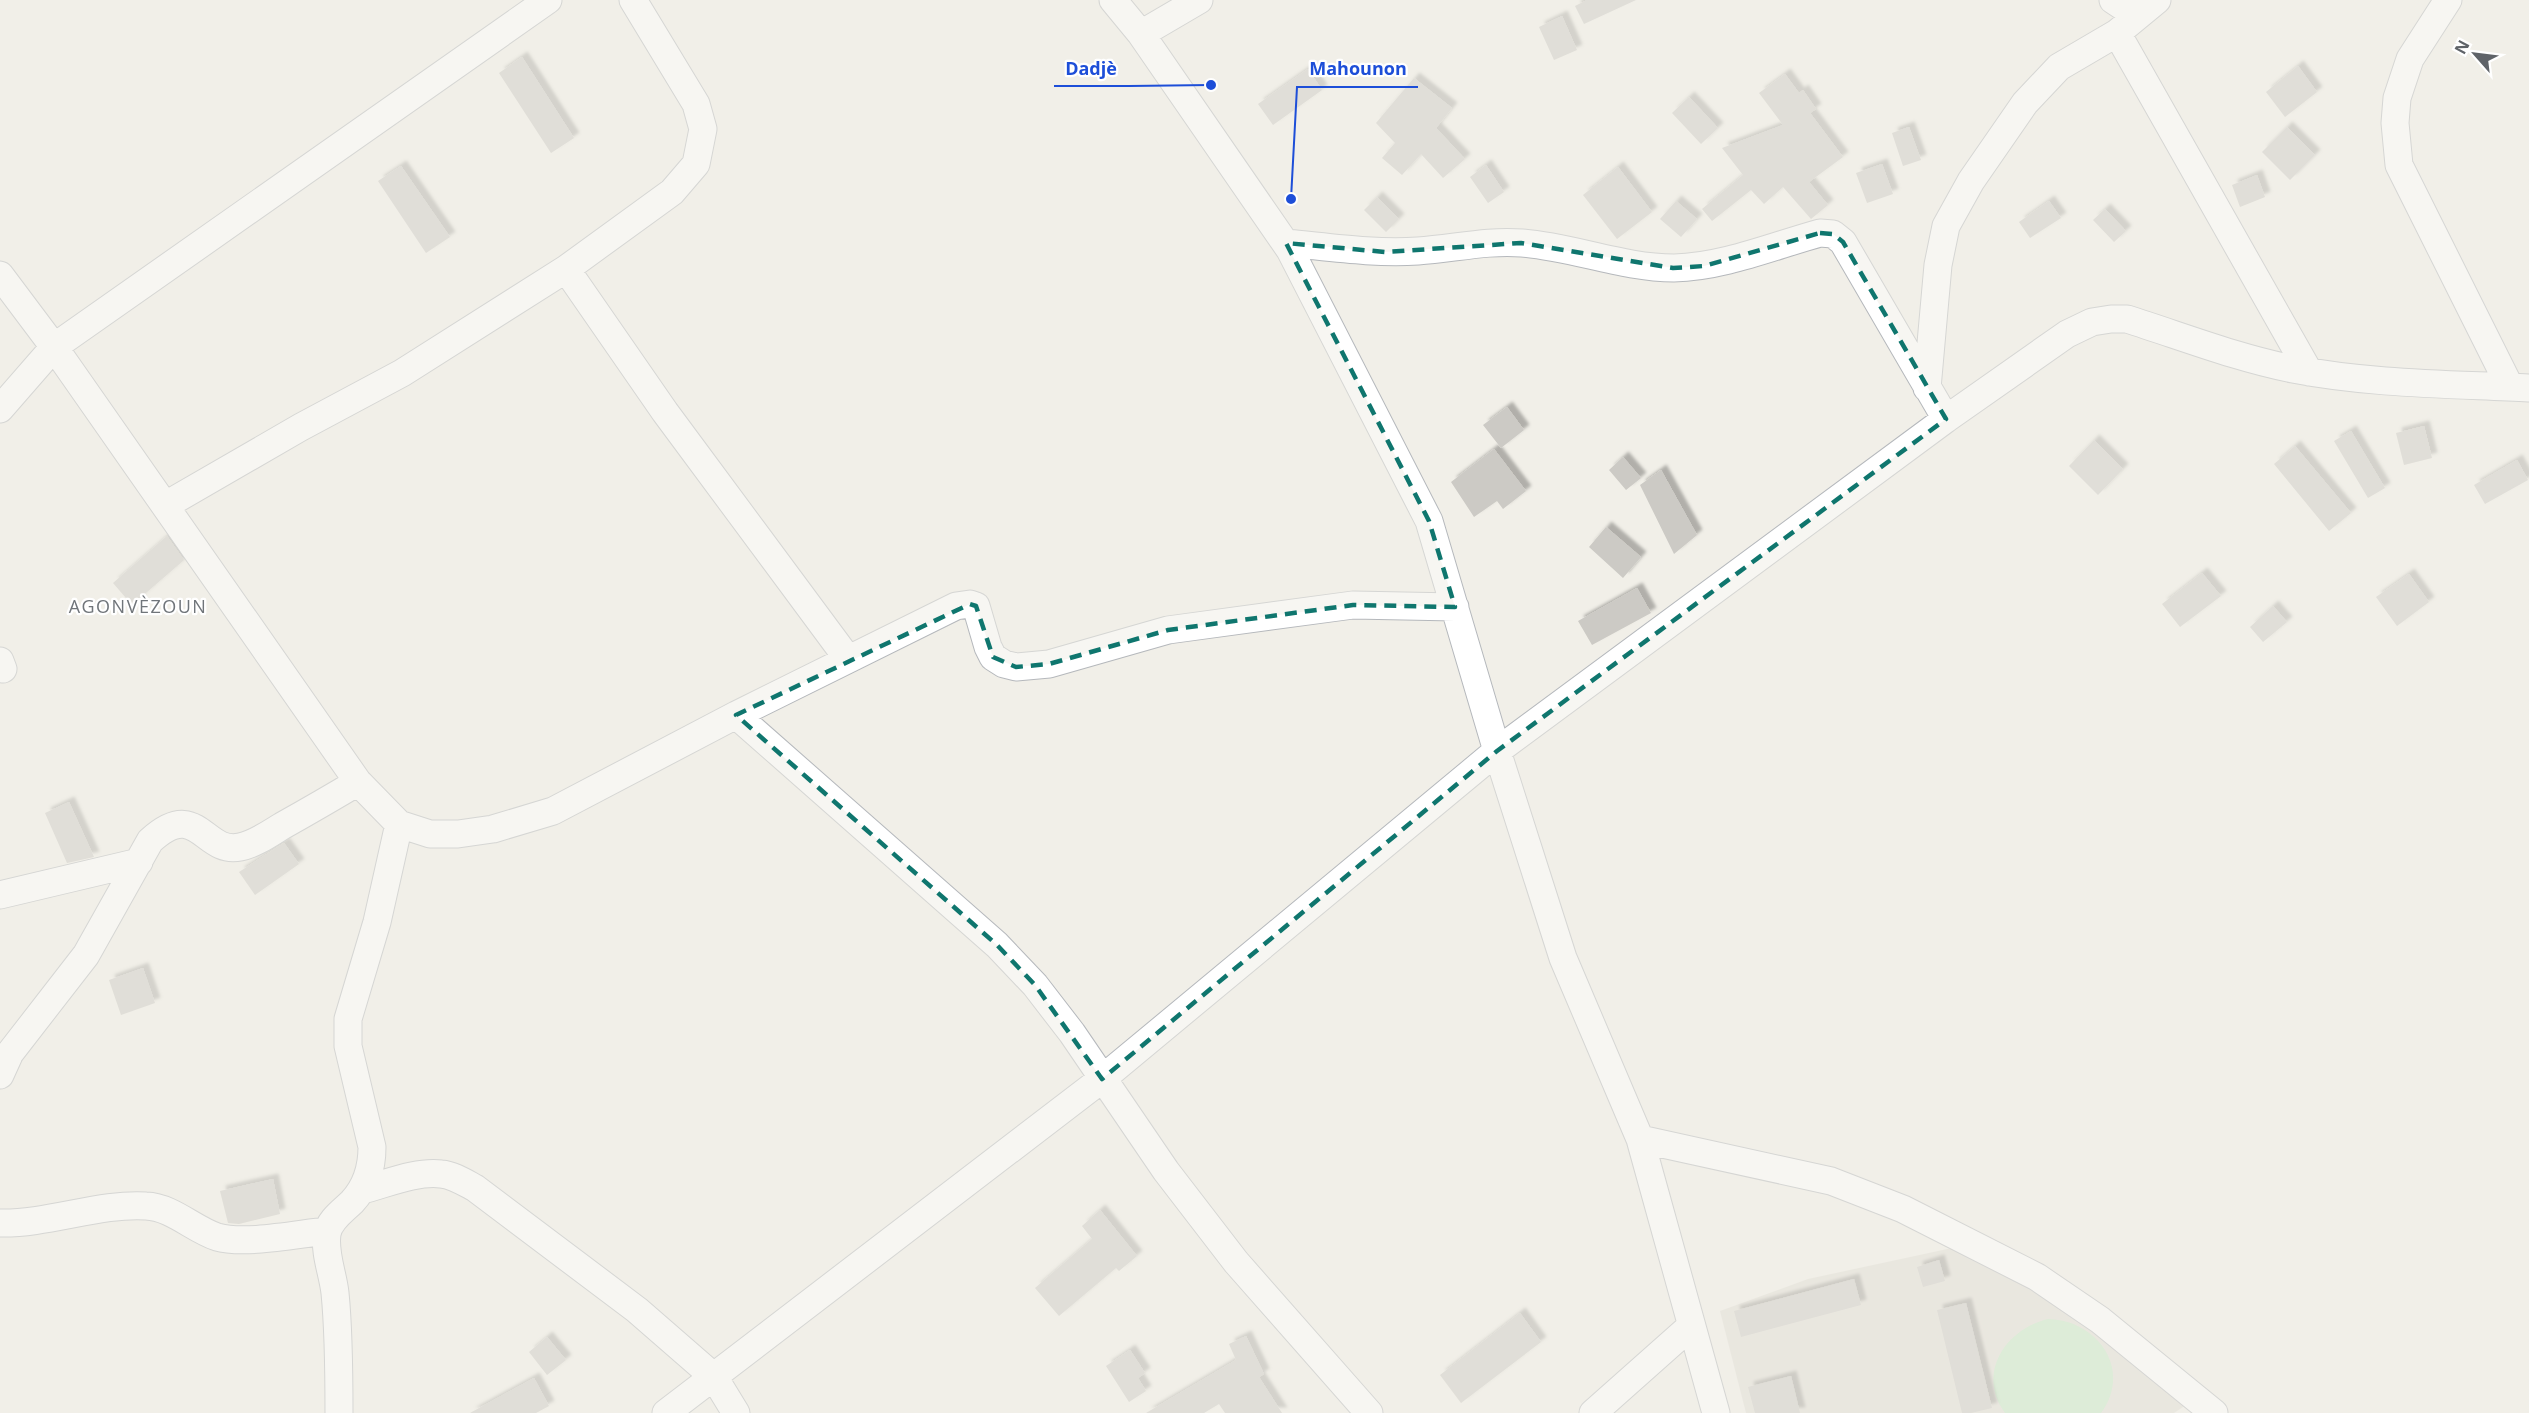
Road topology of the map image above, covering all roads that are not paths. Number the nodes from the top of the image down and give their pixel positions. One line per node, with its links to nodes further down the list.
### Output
1 (548, 0): 12 (street)
2 (633, 0): 10 (street)
3 (1113, 0): 8 (street)
4 (1198, 0): 8 (street)
5 (2114, 0): 7 (street)
6 (2448, 0): 15 (street)
7 (2137, 16): 13 (street); 14 (street)
8 (1141, 34): 9 (street)
9 (1286, 243): 14 (street); 19 (street)
10 (566, 269): 18 (street); 20 (street)
11 (0, 275): 12 (street)
12 (54, 347): 16 (street); 18 (street)
13 (2309, 372): 15 (street); 17 (street)
14 (1927, 388): 17 (street)
15 (2519, 388)
16 (0, 409)
17 (1946, 419): 22 (street)
18 (166, 505): 23 (street)
19 (1455, 607): 20 (street); 22 (street)
20 (848, 659): 21 (street)
21 (736, 715): 24 (street); 28 (street)
22 (1497, 751): 28 (street); 29 (street)
23 (358, 782): 24 (street); 25 (street)
24 (399, 824): 30 (street)
25 (139, 862): 26 (street); 27 (street)
26 (0, 896)
27 (0, 1075)
28 (1102, 1079): 34 (street); 38 (street)
29 (1640, 1139): 33 (street); 41 (street)
30 (362, 1190): 32 (street); 34 (street)
31 (0, 1223): 32 (street)
32 (327, 1231): 35 (street)
33 (1691, 1326): 39 (street); 40 (street)
34 (714, 1377): 36 (street); 37 (street)
35 (339, 1413)
36 (666, 1413)
37 (736, 1413)
38 (1369, 1413)
39 (1593, 1413)
40 (1716, 1413)
41 (2214, 1413)

